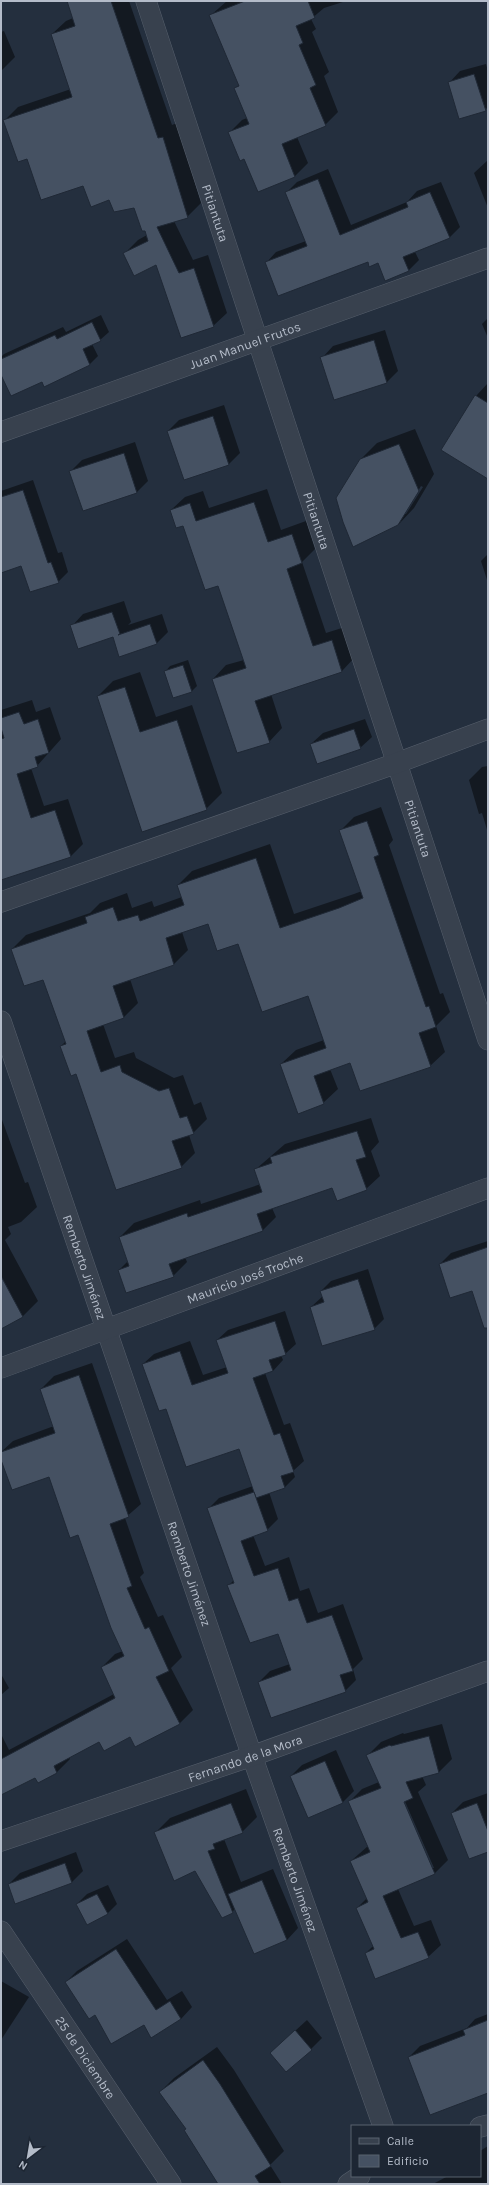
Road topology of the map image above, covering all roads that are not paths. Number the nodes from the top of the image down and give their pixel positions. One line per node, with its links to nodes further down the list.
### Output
1 (146, 1): 3 (street, Pitiantuta)
2 (488, 258): 3 (street, Juan Manuel Frutos)
3 (258, 340): 4 (street, Juan Manuel Frutos); 6 (street, Pitiantuta)
4 (1, 432)
5 (488, 729): 6 (street)
6 (397, 764): 7 (street); 9 (street, Pitiantuta)
7 (1, 902)
8 (1, 1021): 11 (street, Remberto Jiménez)
9 (488, 1040)
10 (488, 1188): 11 (street, Mauricio José Troche)
11 (106, 1328): 12 (street, Mauricio José Troche); 14 (street, Remberto Jiménez)
12 (1, 1368)
13 (488, 1671): 14 (street, Fernando de la Mora)
14 (252, 1756): 15 (street, Fernando de la Mora); 17 (street, Remberto Jiménez)
15 (1, 1841)
16 (1, 1931): 19 (street, 25 de Diciembre)
17 (383, 2125)
18 (358, 2177): 20 (street)
19 (170, 2184)
20 (348, 2184)

